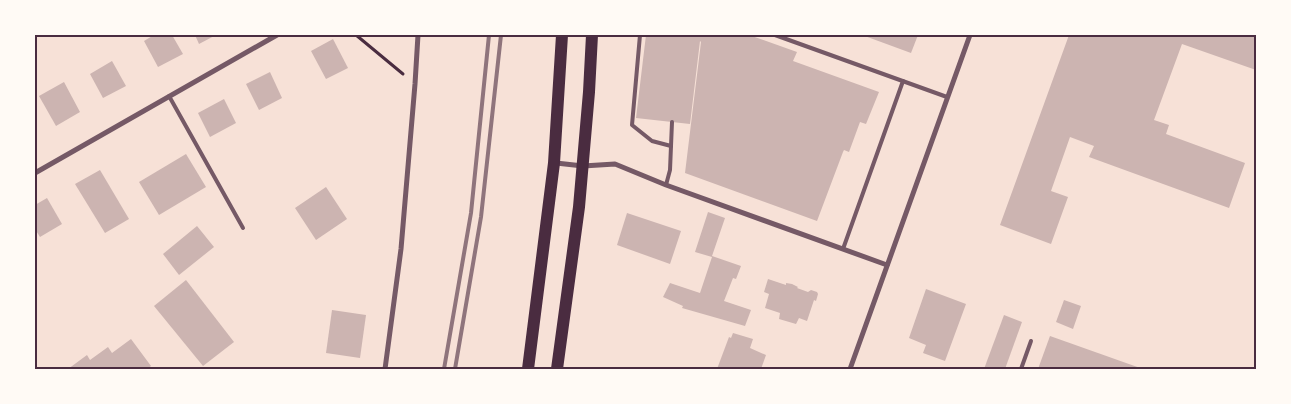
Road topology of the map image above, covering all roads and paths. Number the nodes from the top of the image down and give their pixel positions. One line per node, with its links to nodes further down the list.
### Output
1 (277, 35): 11 (street)
2 (356, 35): 10 (path)
3 (418, 35): 10 (street)
4 (562, 35): 15 (main road)
5 (592, 35): 16 (main road)
6 (640, 35): 14 (lane)
7 (774, 35): 9 (lane)
8 (970, 35): 12 (street)
9 (903, 81): 12 (lane); 20 (lane)
10 (415, 84): 23 (street)
11 (169, 96): 17 (street); 19 (lane)
12 (947, 97): 21 (street)
13 (672, 122): 14 (lane)
14 (671, 146): 18 (lane)
15 (554, 162): 16 (street); 24 (main road)
16 (583, 166): 18 (street); 25 (main road)
17 (35, 173)
18 (666, 185): 20 (street)
19 (243, 228)
20 (842, 249): 21 (street)
21 (887, 265): 26 (street)
22 (1031, 341): 27 (lane)
23 (385, 369)
24 (528, 369)
25 (556, 369)
26 (850, 369)
27 (1021, 369)

